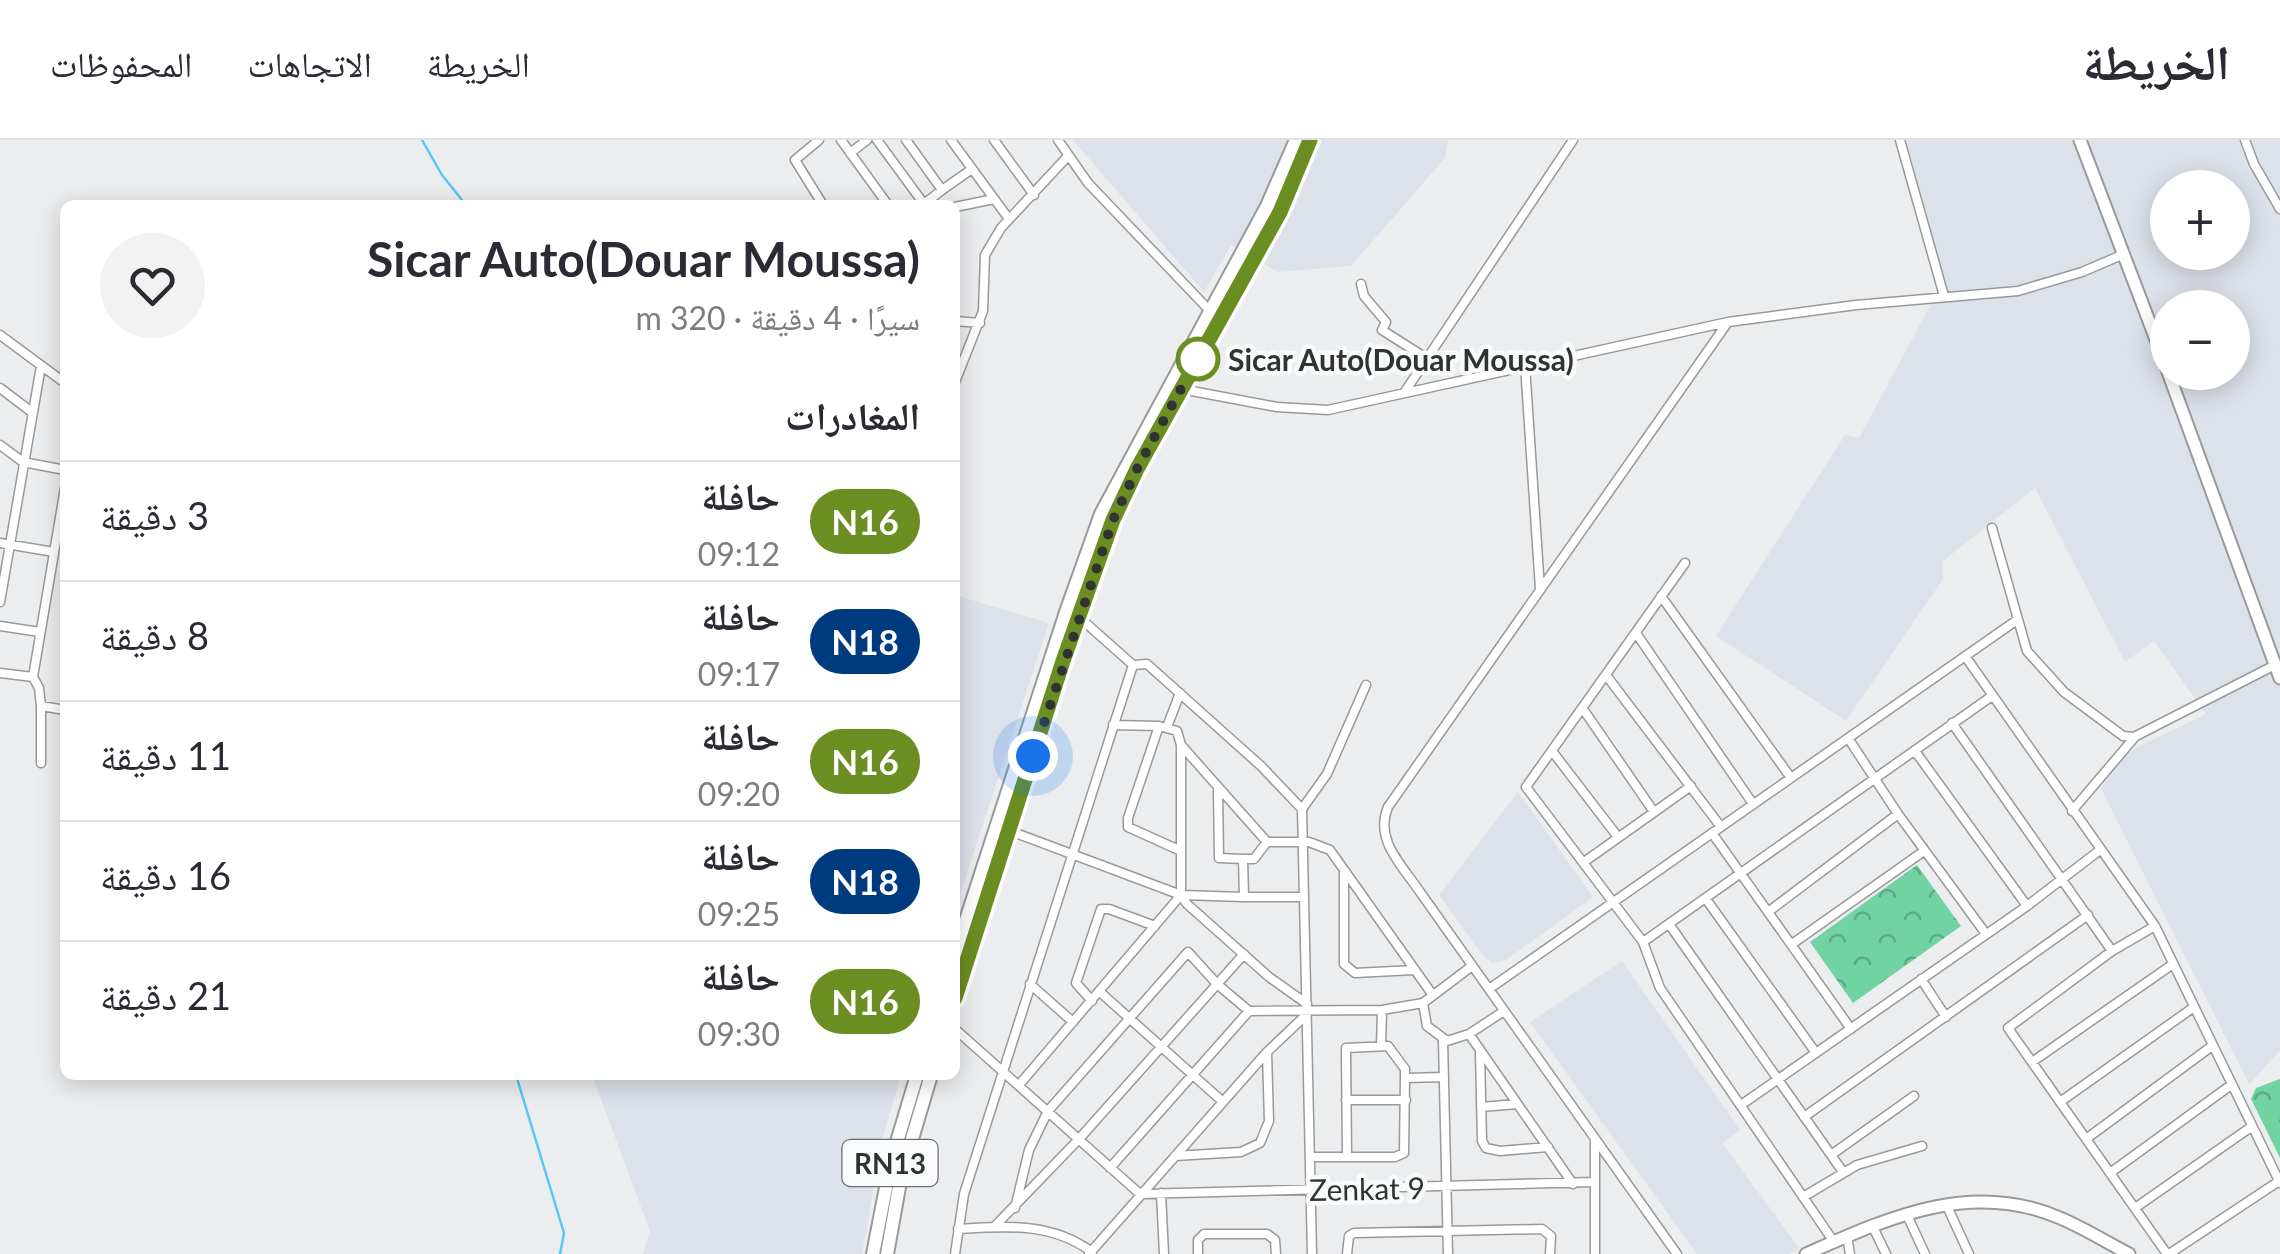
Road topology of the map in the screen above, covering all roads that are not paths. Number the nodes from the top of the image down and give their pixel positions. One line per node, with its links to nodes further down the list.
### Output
1 (819, 140): 20 (street)
2 (841, 140): 15 (street)
3 (867, 140): 15 (street)
4 (877, 140): 22 (street)
5 (906, 140): 18 (street)
6 (951, 140): 17 (street)
7 (994, 140): 19 (street)
8 (1058, 140): 16 (street)
9 (1296, 140): 31 (main road)
10 (1310, 140): 43 (main road)
11 (1573, 140): 37 (street)
12 (1900, 140): 30 (street)
13 (2080, 140): 28 (street)
14 (2244, 140): 26 (street)
15 (850, 153): 21 (street)
16 (1068, 156): 19 (street); 31 (street)
17 (972, 169): 18 (street); 24 (street)
18 (942, 190): 23 (street)
19 (1034, 195): 27 (street)
20 (820, 200)
21 (884, 200)
22 (920, 200)
23 (928, 200)
24 (994, 200): 25 (street); 27 (street)
25 (960, 206)
26 (2280, 209)
27 (1009, 219): 34 (street)
28 (2124, 254): 30 (street); 35 (street)
29 (1361, 284): 37 (street)
30 (1944, 296): 33 (street)
31 (1210, 311): 121 (main road)
32 (960, 321): 34 (street)
33 (1728, 322): 39 (street); 56 (street)
34 (980, 323): 40 (street)
35 (2150, 324)
36 (0, 335): 38 (street)
37 (1426, 358): 45 (street)
38 (41, 366): 41 (street); 46 (street)
39 (1526, 366): 45 (street); 56 (street)
40 (960, 370)
41 (60, 379)
42 (0, 388): 46 (street)
43 (1181, 389): 45 (street); 59 (main road)
44 (2175, 390): 66 (street)
45 (1404, 393)
46 (32, 412): 48 (street)
47 (0, 445): 48 (street)
48 (23, 462): 49 (street); 52 (street)
49 (60, 469)
50 (60, 518): 53 (street)
51 (1992, 528): 60 (street)
52 (4, 544): 53 (street); 58 (street)
53 (55, 548): 54 (street); 62 (street)
54 (60, 548)
55 (1684, 563): 57 (street)
56 (1540, 589): 127 (street)
57 (1661, 596): 63 (street); 86 (street)
58 (0, 602)
59 (1079, 617): 65 (street); 96 (main road)
60 (2017, 620): 64 (street); 81 (street)
61 (0, 626): 62 (street)
62 (40, 632): 69 (street)
63 (1636, 633): 68 (street); 90 (street)
64 (1965, 656): 73 (street); 80 (street)
65 (1133, 665): 72 (street); 78 (street)
66 (2275, 665): 70 (street); 81 (street)
67 (0, 672): 69 (street)
68 (1606, 676): 75 (street); 88 (street)
69 (33, 678): 74 (street)
70 (2280, 678)
71 (1366, 685): 91 (street)
72 (1180, 693): 79 (street); 91 (street)
73 (1992, 696): 77 (street); 92 (street)
74 (41, 706): 76 (street); 85 (street)
75 (1583, 708): 83 (street); 93 (street)
76 (60, 709)
77 (1952, 723): 84 (street); 108 (street)
78 (1113, 726): 79 (street); 103 (street)
79 (1163, 726): 82 (street); 101 (street)
80 (1848, 738): 86 (street); 87 (street)
81 (2134, 738): 92 (street)
82 (1181, 745): 89 (street); 101 (street)
83 (1552, 750): 97 (street); 105 (street)
84 (1915, 751): 87 (street); 114 (street)
85 (42, 763)
86 (1790, 778): 90 (street)
87 (1875, 779): 94 (street); 107 (street)
88 (1690, 786): 93 (street); 95 (street)
89 (1218, 788): 98 (street); 104 (street)
90 (1754, 804): 95 (street)
91 (1302, 808): 99 (street)
92 (2072, 811): 100 (street)
93 (1654, 812): 97 (street)
94 (1898, 814): 102 (street); 115 (street)
95 (1716, 830): 107 (street); 113 (street)
96 (1010, 831): 103 (street); 130 (main road)
97 (1618, 838): 105 (street)
98 (1267, 842): 99 (street); 104 (street)
99 (1303, 842): 106 (street); 111 (street)
100 (2100, 850): 108 (street); 119 (street)
101 (1181, 851): 109 (street)
102 (1924, 851): 120 (street); 123 (street)
103 (1073, 853): 109 (street); 131 (street)
104 (1243, 859): 110 (street)
105 (1584, 862): 113 (street)
106 (1344, 869): 128 (street); 128 (street)
107 (1741, 873): 112 (street); 115 (street)
108 (2059, 879): 114 (street); 116 (street)
109 (1181, 895): 110 (street); 118 (street); 125 (street)
110 (1244, 896): 111 (street)
111 (1304, 897): 139 (street)
112 (1706, 899): 117 (street); 155 (street)
113 (1614, 902): 122 (street); 133 (street)
114 (2027, 906): 120 (street)
115 (1768, 912): 123 (street)
116 (2088, 915): 124 (street); 143 (street)
117 (1668, 924): 122 (street); 163 (street)
118 (1155, 926): 134 (street); 136 (street)
119 (2154, 926): 124 (street); 126 (street)
120 (1986, 934): 129 (street)
121 (960, 939)
122 (1642, 942): 172 (street)
123 (1792, 944): 146 (street)
124 (2112, 951): 156 (street)
125 (1244, 954): 132 (street); 139 (street)
126 (2174, 964): 138 (street); 156 (street)
127 (1472, 966): 133 (street); 135 (street)
128 (1414, 970): 135 (street)
129 (1922, 979): 143 (street); 146 (street)
130 (960, 983)
131 (1030, 984): 145 (street); 157 (street)
132 (1217, 984): 142 (street); 144 (street); 150 (street)
133 (1489, 989): 141 (street)
134 (1100, 992): 136 (street); 144 (street)
135 (1432, 994): 137 (street)
136 (1092, 1001): 145 (street)
137 (1423, 1004): 140 (street); 149 (street)
138 (2194, 1008): 152 (street); 170 (street)
139 (1307, 1010): 140 (street); 142 (street); 153 (street); 184 (street)
140 (1382, 1010): 151 (street)
141 (1504, 1010): 148 (street); 177 (street)
142 (1249, 1012): 158 (street)
143 (1946, 1017): 175 (street)
144 (1129, 1018): 150 (street); 174 (street)
145 (1074, 1022): 165 (street)
146 (1851, 1028): 155 (street)
147 (960, 1032): 157 (street)
148 (1469, 1034): 149 (street); 154 (street)
149 (1444, 1040): 160 (street)
150 (1161, 1046): 158 (street); 178 (street)
151 (1384, 1046): 159 (street); 167 (street)
152 (2212, 1046): 164 (street); 179 (street)
153 (1267, 1052): 169 (street); 183 (street)
154 (1480, 1053): 171 (street); 173 (street)
155 (1816, 1053): 163 (street)
156 (2032, 1062): 170 (street)
157 (1003, 1071): 165 (street); 203 (street)
158 (1193, 1075): 169 (street); 186 (street)
159 (1407, 1075): 160 (street); 168 (street)
160 (1444, 1076): 192 (street)
161 (916, 1080): 208 (main road, RN13)
162 (930, 1080): 209 (main road, RN13)
163 (1778, 1080): 172 (street); 175 (street)
164 (2231, 1085): 176 (street); 188 (street)
165 (1019, 1086): 174 (street)
166 (1914, 1096): 182 (street)
167 (1346, 1100): 168 (street); 185 (street)
168 (1406, 1100): 185 (street)
169 (1223, 1102): 183 (street)
170 (2060, 1102): 179 (street)
171 (1518, 1104): 173 (street); 181 (street)
172 (1741, 1105): 196 (street)
173 (1481, 1107): 181 (street)
174 (1048, 1111): 178 (street); 198 (street)
175 (1804, 1117): 182 (street)
176 (2252, 1127): 190 (street); 199 (street)
177 (1595, 1138): 189 (street); 219 (street)
178 (1078, 1139): 186 (street); 198 (street)
179 (2086, 1139): 188 (street)
180 (1922, 1146): 187 (street)
181 (1548, 1147): 191 (street)
182 (1831, 1155): 187 (street)
183 (1175, 1156): 195 (street)
184 (1310, 1157): 185 (street); 193 (street)
185 (1346, 1157)
186 (1110, 1168): 195 (street)
187 (1843, 1172): 196 (street)
188 (2110, 1173): 199 (street)
189 (1593, 1182): 191 (street, Zenkat 9); 218 (street)
190 (2280, 1182): 226 (street)
191 (1573, 1184): 192 (street, Zenkat 9)
192 (1446, 1187): 193 (street, Zenkat 9); 204 (street)
193 (1311, 1188): 194 (street, Zenkat 9); 214 (street)
194 (1161, 1193): 195 (street, Zenkat 9); 211 (street)
195 (1140, 1194): 207 (street)
196 (1803, 1197): 205 (street)
197 (1945, 1202): 200 (street); 206 (street); 224 (street)
198 (1015, 1208): 201 (street)
199 (2135, 1208): 226 (street)
200 (1906, 1213): 202 (street); 223 (street)
201 (996, 1226): 203 (street); 207 (street)
202 (1872, 1226): 205 (street); 222 (street)
203 (958, 1229): 210 (street)
204 (1448, 1232): 215 (street); 216 (street); 217 (street)
205 (1840, 1239): 220 (street); 221 (street)
206 (2115, 1251): 225 (street)
207 (1091, 1253)
208 (873, 1254)
209 (888, 1254)
210 (955, 1254)
211 (1164, 1254)
212 (1198, 1254): 213 (street)
213 (1276, 1254)
214 (1312, 1254)
215 (1347, 1254)
216 (1448, 1254)
217 (1550, 1254)
218 (1595, 1254)
219 (1677, 1254)
220 (1806, 1254)
221 (1850, 1254)
222 (1886, 1254)
223 (1925, 1254)
224 (1969, 1254)
225 (2129, 1254)
226 (2168, 1254)

